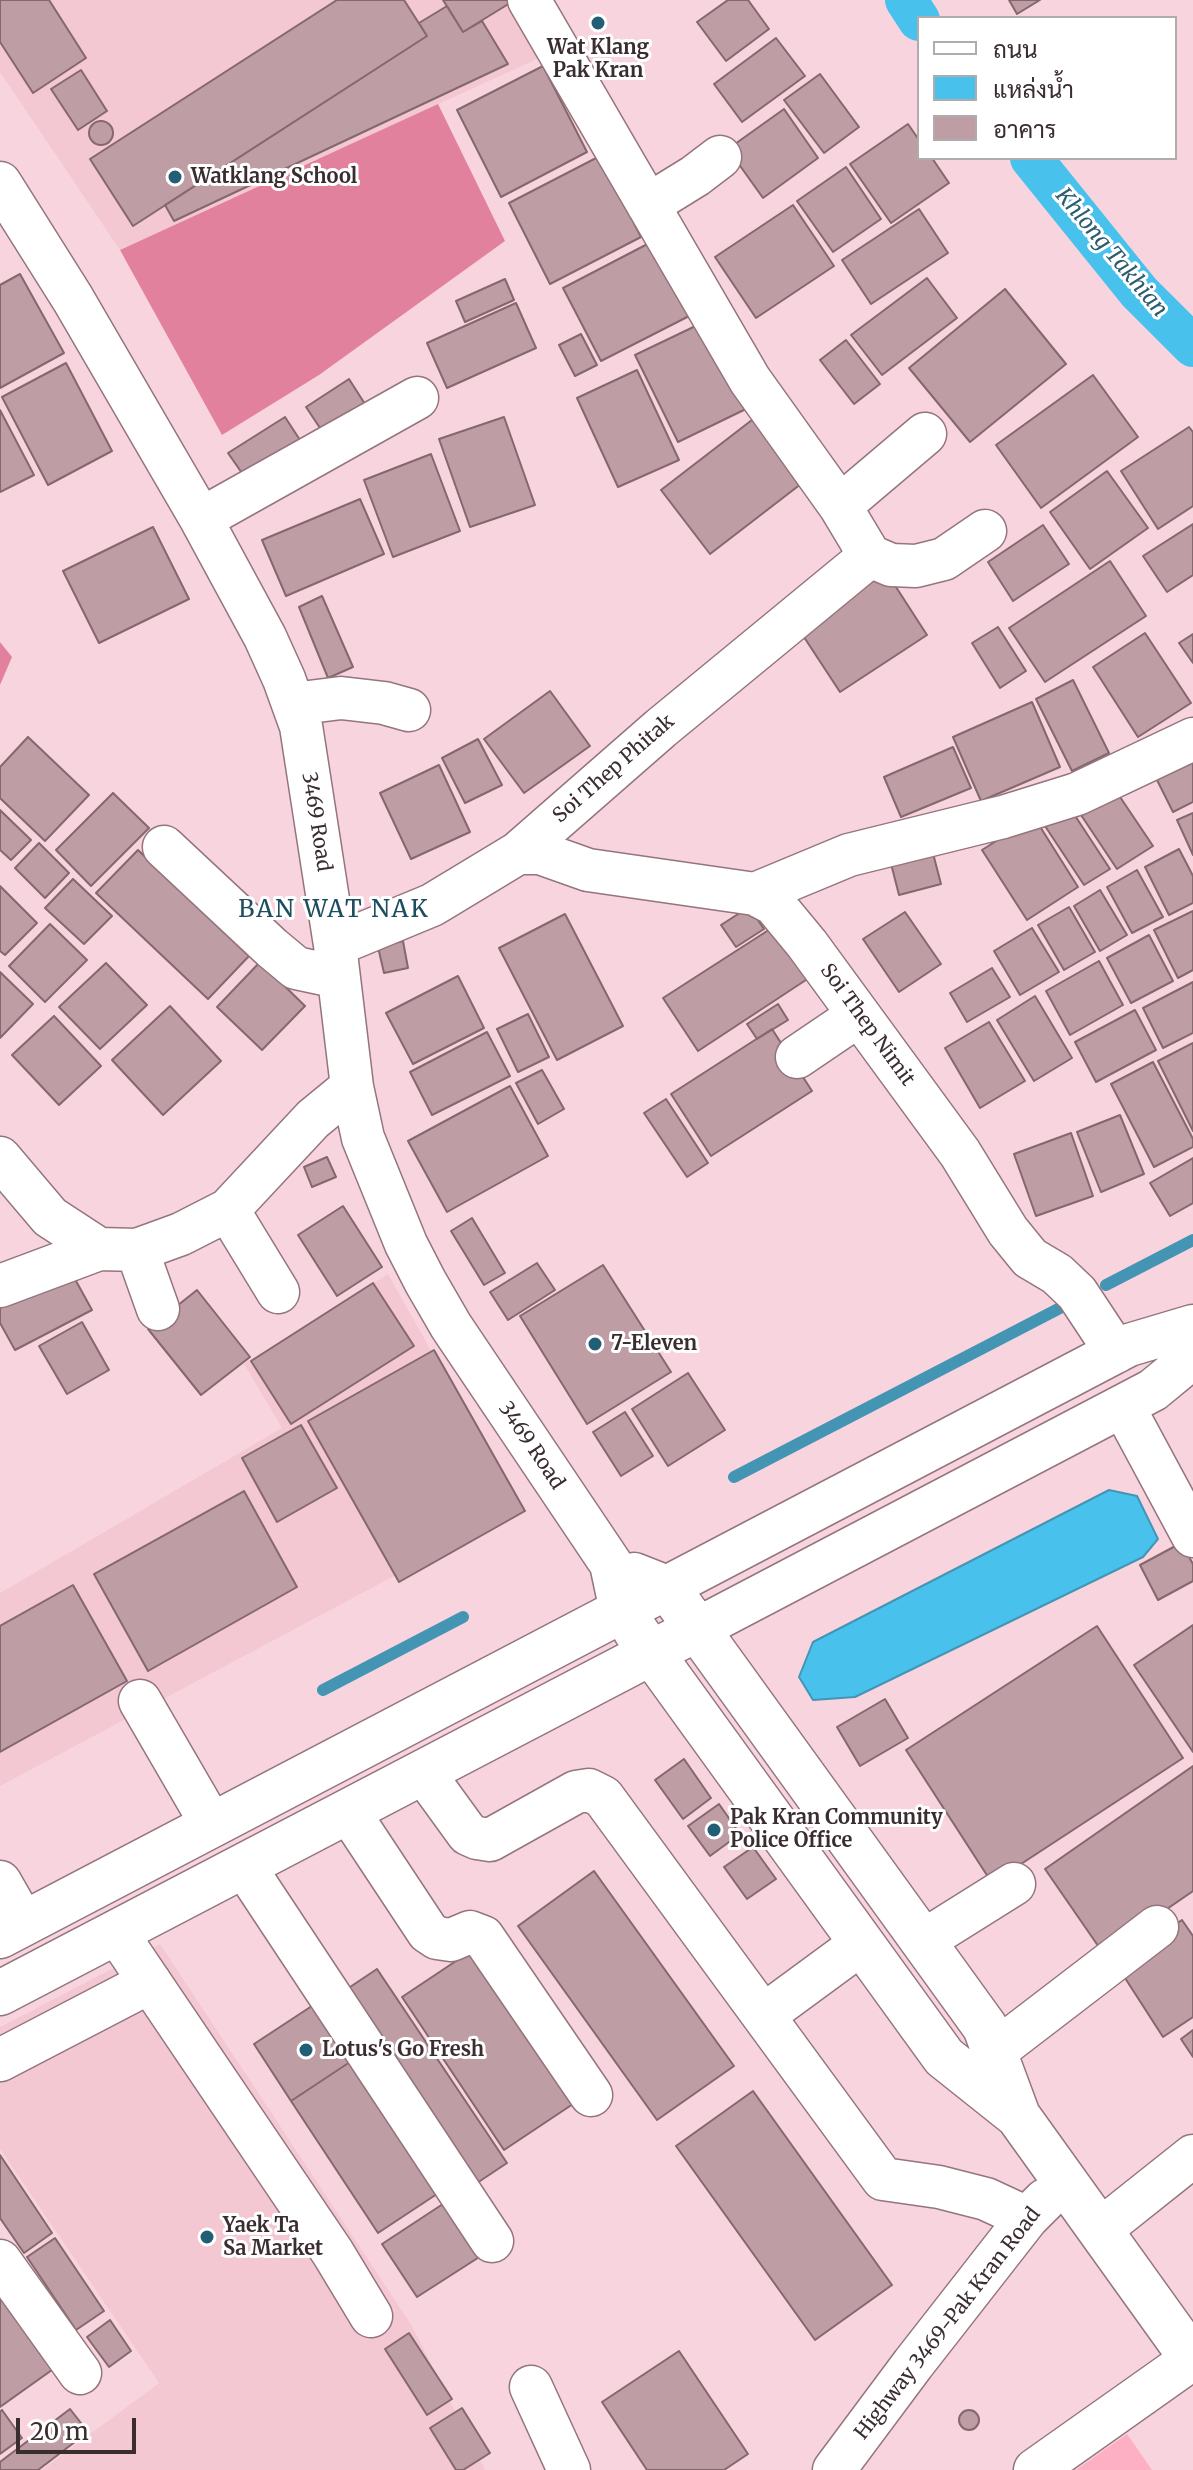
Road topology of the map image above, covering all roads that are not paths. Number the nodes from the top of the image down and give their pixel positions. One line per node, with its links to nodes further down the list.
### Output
1 (529, 0): 4 (street)
2 (720, 157): 4 (street)
3 (0, 183): 8 (street, 3469 Road)
4 (648, 205): 7 (street)
5 (417, 398): 8 (street)
6 (925, 434): 7 (street)
7 (840, 506): 10 (street)
8 (201, 519): 11 (street, 3469 Road)
9 (985, 531): 10 (street)
10 (870, 556): 15 (street, Soi Thep Phitak)
11 (293, 704): 12 (street); 17 (street, 3469 Road)
12 (409, 710)
13 (1193, 739): 16 (street)
14 (164, 847): 17 (street)
15 (518, 853): 16 (street); 17 (street, Soi Thep Phitak)
16 (755, 894): 18 (street, Soi Thep Nimit)
17 (337, 961): 20 (street, 3469 Road)
18 (859, 1015): 19 (street); 28 (street, Soi Thep Nimit)
19 (797, 1057)
20 (352, 1087): 22 (street); 32 (street, 3469 Road)
21 (0, 1158): 23 (street)
22 (228, 1210): 23 (street); 25 (street)
23 (118, 1250): 24 (street); 26 (street)
24 (0, 1286)
25 (278, 1292)
26 (158, 1309)
27 (1193, 1326): 28 (street)
28 (1116, 1352): 33 (street)
29 (1193, 1357): 30 (street)
30 (1123, 1406): 31 (street); 35 (street)
31 (1193, 1536)
32 (611, 1564): 33 (street); 34 (street, 3469 Road)
33 (667, 1587): 34 (main road); 35 (main road)
34 (621, 1611): 36 (main road); 40 (main road)
35 (697, 1629): 36 (main road); 47 (main road)
36 (651, 1653): 38 (main road); 48 (main road)
37 (140, 1701): 40 (street)
38 (423, 1772): 39 (main road); 51 (street)
39 (348, 1811): 41 (main road); 54 (street)
40 (212, 1825): 45 (main road)
41 (244, 1866): 46 (main road); 60 (street)
42 (0, 1882): 45 (street)
43 (1014, 1884): 47 (street)
44 (1157, 1927): 52 (street)
45 (12, 1930)
46 (116, 1932): 49 (street); 50 (main road)
47 (923, 1941): 52 (main road)
48 (862, 1943): 51 (street); 55 (main road)
49 (150, 1982): 53 (street); 62 (street)
50 (0, 1993)
51 (764, 2015): 58 (street)
52 (994, 2052): 55 (main road)
53 (0, 2060)
54 (591, 2095)
55 (1018, 2116): 57 (main road)
56 (1193, 2156): 59 (street)
57 (1065, 2181): 58 (street, Highway 3469-Pak Kran Road); 59 (main road)
58 (1027, 2218): 67 (street, Highway 3469-Pak Kran Road)
59 (1100, 2230): 63 (main road)
60 (492, 2241)
61 (0, 2261): 64 (street)
62 (371, 2316)
63 (1189, 2346): 68 (street)
64 (80, 2373)
65 (531, 2387): 66 (street)
66 (569, 2470)
67 (834, 2470)
68 (1035, 2470)

